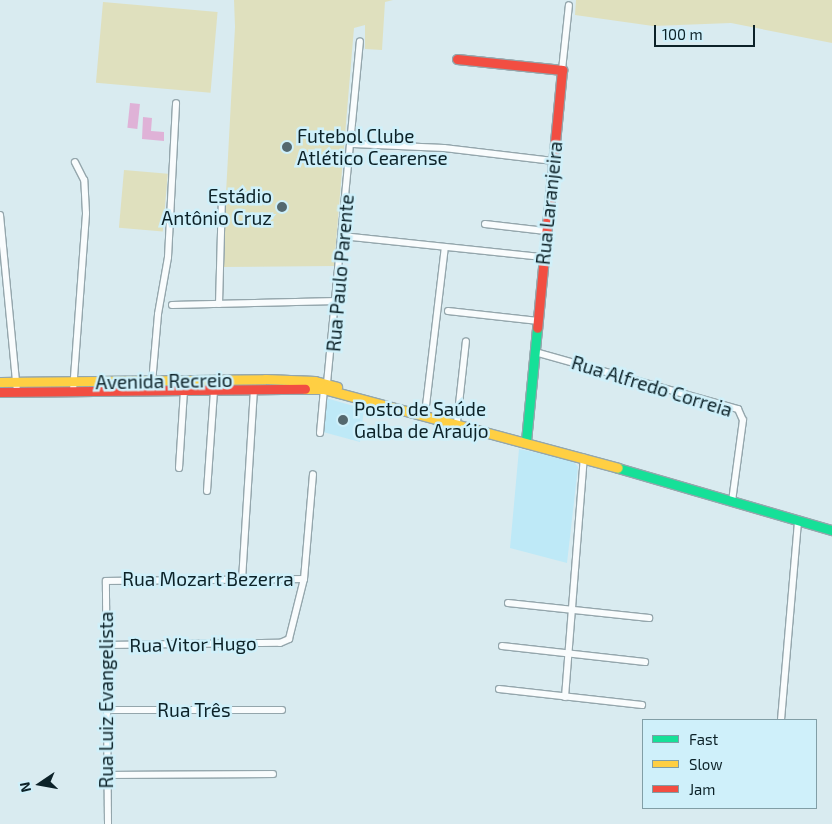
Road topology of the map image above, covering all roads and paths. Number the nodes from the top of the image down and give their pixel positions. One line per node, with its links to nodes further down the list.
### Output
1 (569, 5): 4 (street)
2 (360, 42): 6 (street, Rua Paulo Parente)
3 (457, 59): 4 (main road)
4 (562, 70): 7 (main road, Rua Laranjeira)
5 (176, 103): 25 (street)
6 (353, 144): 7 (street); 13 (street, Rua Paulo Parente)
7 (553, 161): 12 (main road, Rua Laranjeira)
8 (75, 162): 27 (street)
9 (222, 197): 18 (street)
10 (0, 215): 24 (street)
11 (484, 224): 12 (street)
12 (546, 231): 15 (main road, Rua Laranjeira)
13 (342, 236): 14 (street); 16 (street, Rua Paulo Parente)
14 (445, 247): 15 (street); 32 (street)
15 (543, 257): 20 (main road, Rua Laranjeira)
16 (337, 301): 18 (street); 26 (street, Rua Paulo Parente)
17 (172, 304): 18 (street)
18 (219, 304)
19 (448, 311): 20 (street)
20 (538, 321): 22 (main road, Rua Laranjeira)
21 (466, 341): 33 (street)
22 (535, 352): 35 (main road, Rua Laranjeira); 40 (street, Rua Alfredo Correia)
23 (0, 382): 24 (main road, Avenida Recreio)
24 (17, 386): 27 (main road, Avenida Recreio); 31 (main road, Avenida Recreio)
25 (152, 386): 26 (main road, Avenida Recreio); 27 (main road, Avenida Recreio); 28 (main road, Avenida Recreio)
26 (326, 386): 30 (main road, Avenida Recreio); 32 (main road); 34 (street, Rua Paulo Parente)
27 (73, 387)
28 (184, 390): 29 (main road, Avenida Recreio); 37 (street)
29 (214, 390): 30 (main road, Avenida Recreio); 39 (street)
30 (254, 390): 45 (street)
31 (0, 392)
32 (425, 414): 33 (main road)
33 (457, 422): 35 (main road)
34 (320, 433)
35 (526, 441): 36 (main road)
36 (584, 458): 40 (main road); 47 (street)
37 (179, 468)
38 (313, 474): 43 (street)
39 (207, 491)
40 (732, 501): 41 (main road)
41 (798, 520): 42 (main road); 58 (street)
42 (832, 530)
43 (304, 579): 45 (street, Rua Mozart Bezerra); 49 (street, Rua Vitor Hugo)
44 (111, 580): 45 (street, Rua Mozart Bezerra); 49 (street, Rua Luiz Evangelista)
45 (242, 580)
46 (508, 603): 47 (street)
47 (572, 609): 48 (street); 51 (street)
48 (649, 618)
49 (105, 645): 56 (street, Rua Luiz Evangelista)
50 (502, 646): 51 (street)
51 (568, 654): 52 (street); 54 (street)
52 (645, 662)
53 (499, 690): 54 (street)
54 (565, 697): 55 (street)
55 (642, 705)
56 (106, 710): 57 (street, Rua Três); 60 (street, Rua Luiz Evangelista)
57 (282, 710)
58 (781, 719)
59 (273, 774): 60 (street)
60 (106, 775): 61 (street, Rua Luiz Evangelista)
61 (108, 824)

